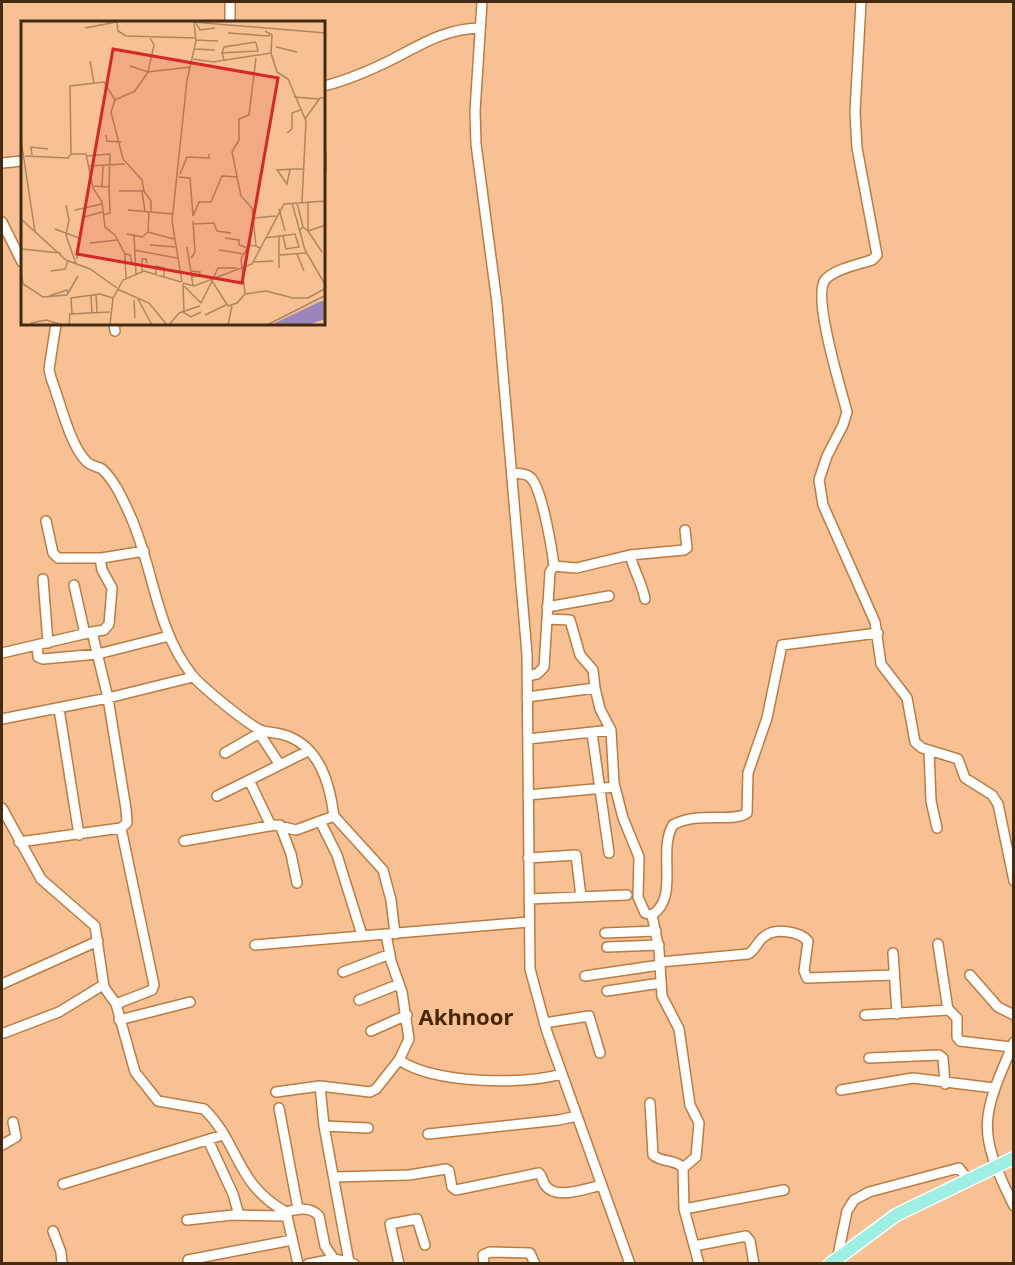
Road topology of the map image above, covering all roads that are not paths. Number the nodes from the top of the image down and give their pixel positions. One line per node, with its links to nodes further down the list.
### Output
1 (230, 2): 4 (street)
2 (482, 2): 5 (street)
3 (861, 2): 26 (street)
4 (230, 21)
5 (479, 28): 6 (street); 12 (street)
6 (326, 85)
7 (21, 161): 8 (street)
8 (2, 163)
9 (2, 222): 10 (street)
10 (21, 260)
11 (56, 326): 15 (street)
12 (513, 474): 18 (street); 32 (street)
13 (46, 521): 17 (street)
14 (685, 530): 16 (street)
15 (144, 551): 17 (street); 27 (street)
16 (630, 555): 18 (street); 22 (street)
17 (100, 558): 25 (street)
18 (554, 566): 23 (street)
19 (43, 579): 28 (street)
20 (74, 585): 25 (street)
21 (609, 596): 23 (street)
22 (645, 599)
23 (548, 608): 24 (street)
24 (547, 619): 32 (street); 34 (street)
25 (88, 633): 28 (street); 31 (street)
26 (878, 633): 43 (street); 69 (street)
27 (169, 636): 31 (street); 33 (street)
28 (48, 643): 29 (street)
29 (37, 645): 30 (street); 31 (street)
30 (2, 653)
31 (98, 654): 36 (street)
32 (527, 676): 35 (street)
33 (193, 677): 36 (street); 40 (street)
34 (595, 688): 35 (street); 39 (street)
35 (527, 697): 42 (street)
36 (108, 699): 37 (street); 56 (street)
37 (59, 709): 38 (street); 58 (street)
38 (2, 719)
39 (611, 730): 41 (street); 48 (street)
40 (261, 732): 44 (street); 45 (street); 46 (street)
41 (592, 733): 42 (street); 49 (street)
42 (528, 739): 50 (street)
43 (929, 750): 57 (street); 63 (street)
44 (308, 751): 46 (street); 53 (street)
45 (225, 753)
46 (280, 765): 47 (street)
47 (249, 780): 51 (street); 55 (street)
48 (615, 787): 49 (street); 69 (street)
49 (598, 788): 50 (street); 61 (street)
50 (528, 795): 62 (street)
51 (217, 796)
52 (2, 808): 59 (street)
53 (334, 816): 54 (street); 73 (street)
54 (320, 821): 55 (street); 74 (street)
55 (276, 826): 60 (street); 65 (street)
56 (121, 828): 58 (street); 94 (street)
57 (937, 828)
58 (79, 835): 59 (street)
59 (19, 842): 75 (street)
60 (184, 842)
61 (609, 853)
62 (528, 858): 67 (street); 68 (street)
63 (1011, 861): 64 (street)
64 (1014, 881)
65 (297, 883)
66 (627, 894): 67 (street)
67 (581, 897): 68 (street)
68 (529, 899): 70 (street)
69 (652, 915): 71 (street)
70 (529, 922): 73 (street); 101 (street)
71 (656, 931): 72 (street); 78 (street)
72 (605, 933)
73 (394, 934): 74 (street); 81 (street)
74 (362, 935): 77 (street)
75 (98, 941): 88 (street); 90 (street)
76 (938, 944): 95 (street)
77 (255, 945)
78 (659, 945): 79 (street); 82 (street)
79 (607, 947)
80 (893, 953): 84 (street)
81 (390, 954): 83 (street); 89 (street)
82 (660, 963): 84 (street); 86 (street); 87 (street)
83 (344, 972)
84 (894, 975): 96 (street)
85 (970, 975): 99 (street)
86 (585, 976)
87 (661, 983): 91 (street); 126 (street)
88 (2, 984)
89 (399, 984): 92 (street); 97 (street)
90 (103, 985): 94 (street); 103 (street)
91 (607, 991)
92 (359, 1000)
93 (190, 1002): 100 (street)
94 (116, 1004): 100 (street)
95 (948, 1010): 96 (street); 104 (street)
96 (897, 1014): 98 (street)
97 (407, 1015): 102 (street); 107 (street)
98 (865, 1015)
99 (1014, 1015)
100 (119, 1020): 121 (street)
101 (544, 1023): 105 (street); 108 (street)
102 (371, 1031)
103 (4, 1033)
104 (1012, 1045): 111 (street)
105 (600, 1053)
106 (869, 1058): 109 (street)
107 (402, 1062): 108 (street); 110 (street)
108 (562, 1074): 116 (street)
109 (945, 1084): 111 (street); 112 (street)
110 (320, 1086): 113 (street); 118 (street)
111 (994, 1088): 125 (street)
112 (841, 1090)
113 (276, 1092)
114 (650, 1103): 126 (street)
115 (279, 1108): 133 (street)
116 (577, 1116): 120 (street); 130 (street)
117 (13, 1122): 123 (street)
118 (324, 1126): 119 (street); 127 (street)
119 (368, 1128)
120 (428, 1134)
121 (223, 1135): 122 (street); 135 (street)
122 (208, 1140): 129 (street); 136 (street)
123 (2, 1145)
124 (1014, 1158): 125 (main road)
125 (994, 1166): 128 (main road); 132 (street)
126 (683, 1168): 134 (street)
127 (334, 1177): 130 (street); 148 (street)
128 (967, 1178): 144 (main road); 144 (street)
129 (63, 1184)
130 (602, 1185): 152 (street)
131 (784, 1190): 134 (street)
132 (1014, 1206)
133 (298, 1209): 135 (street); 142 (street)
134 (684, 1209): 141 (street)
135 (287, 1214): 136 (street); 139 (street)
136 (239, 1215): 137 (street)
137 (188, 1220)
138 (52, 1231): 145 (street)
139 (292, 1240): 143 (street); 146 (street)
140 (425, 1245): 149 (street)
141 (694, 1246): 153 (street); 154 (street)
142 (334, 1259): 147 (street); 148 (street)
143 (188, 1260)
144 (835, 1262)
145 (62, 1263)
146 (298, 1263)
147 (308, 1263)
148 (352, 1263)
149 (399, 1263)
150 (484, 1263): 151 (street)
151 (535, 1263)
152 (630, 1263)
153 (699, 1263)
154 (754, 1263)

